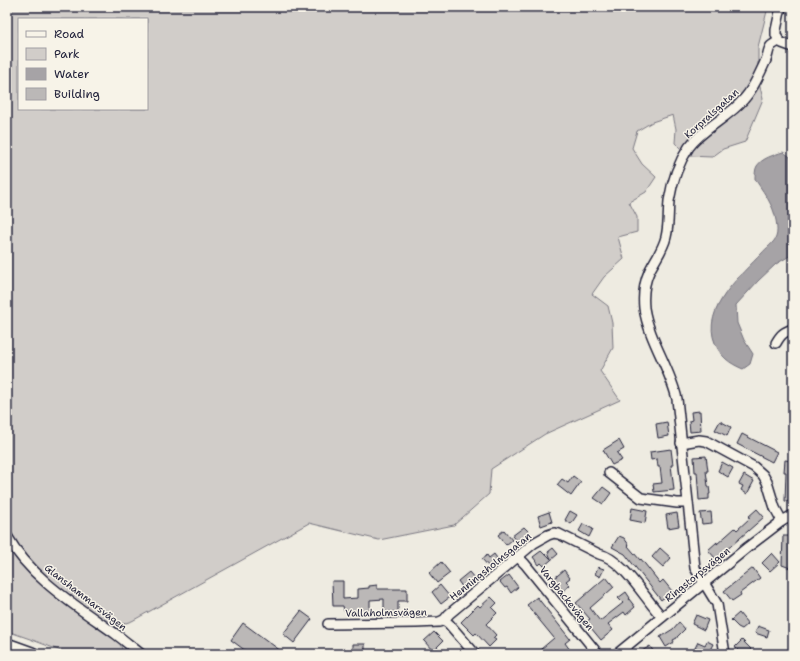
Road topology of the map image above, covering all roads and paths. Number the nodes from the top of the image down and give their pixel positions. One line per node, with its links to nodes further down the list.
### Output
1 (781, 7): 2 (street)
2 (779, 41): 3 (street); 6 (street, Korpralsgatan)
3 (793, 47)
4 (793, 329): 5 (street)
5 (776, 343)
6 (681, 443): 8 (street, Korpralsgatan); 10 (street)
7 (609, 473): 8 (street)
8 (688, 503): 13 (street, Korpralsgatan)
9 (793, 515): 10 (street, Ringstorpsvägen)
10 (782, 521): 13 (street, Ringstorpsvägen)
11 (7, 536): 19 (street, Glanshammarsvägen)
12 (518, 557): 14 (street, Henningsholmsgatan); 15 (street, Henningsholmsgatan); 21 (street, Vargbackevägen)
13 (704, 583): 14 (street, Ringstorpsvägen); 23 (street, Korpralsgatan)
14 (662, 617): 22 (street, Ringstorpsvägen)
15 (444, 620): 16 (street, Vallaholmsvägen); 20 (street)
16 (328, 624)
17 (7, 645): 18 (highway)
18 (32, 654)
19 (141, 654)
20 (475, 654)
21 (598, 654)
22 (617, 654)
23 (725, 654)

